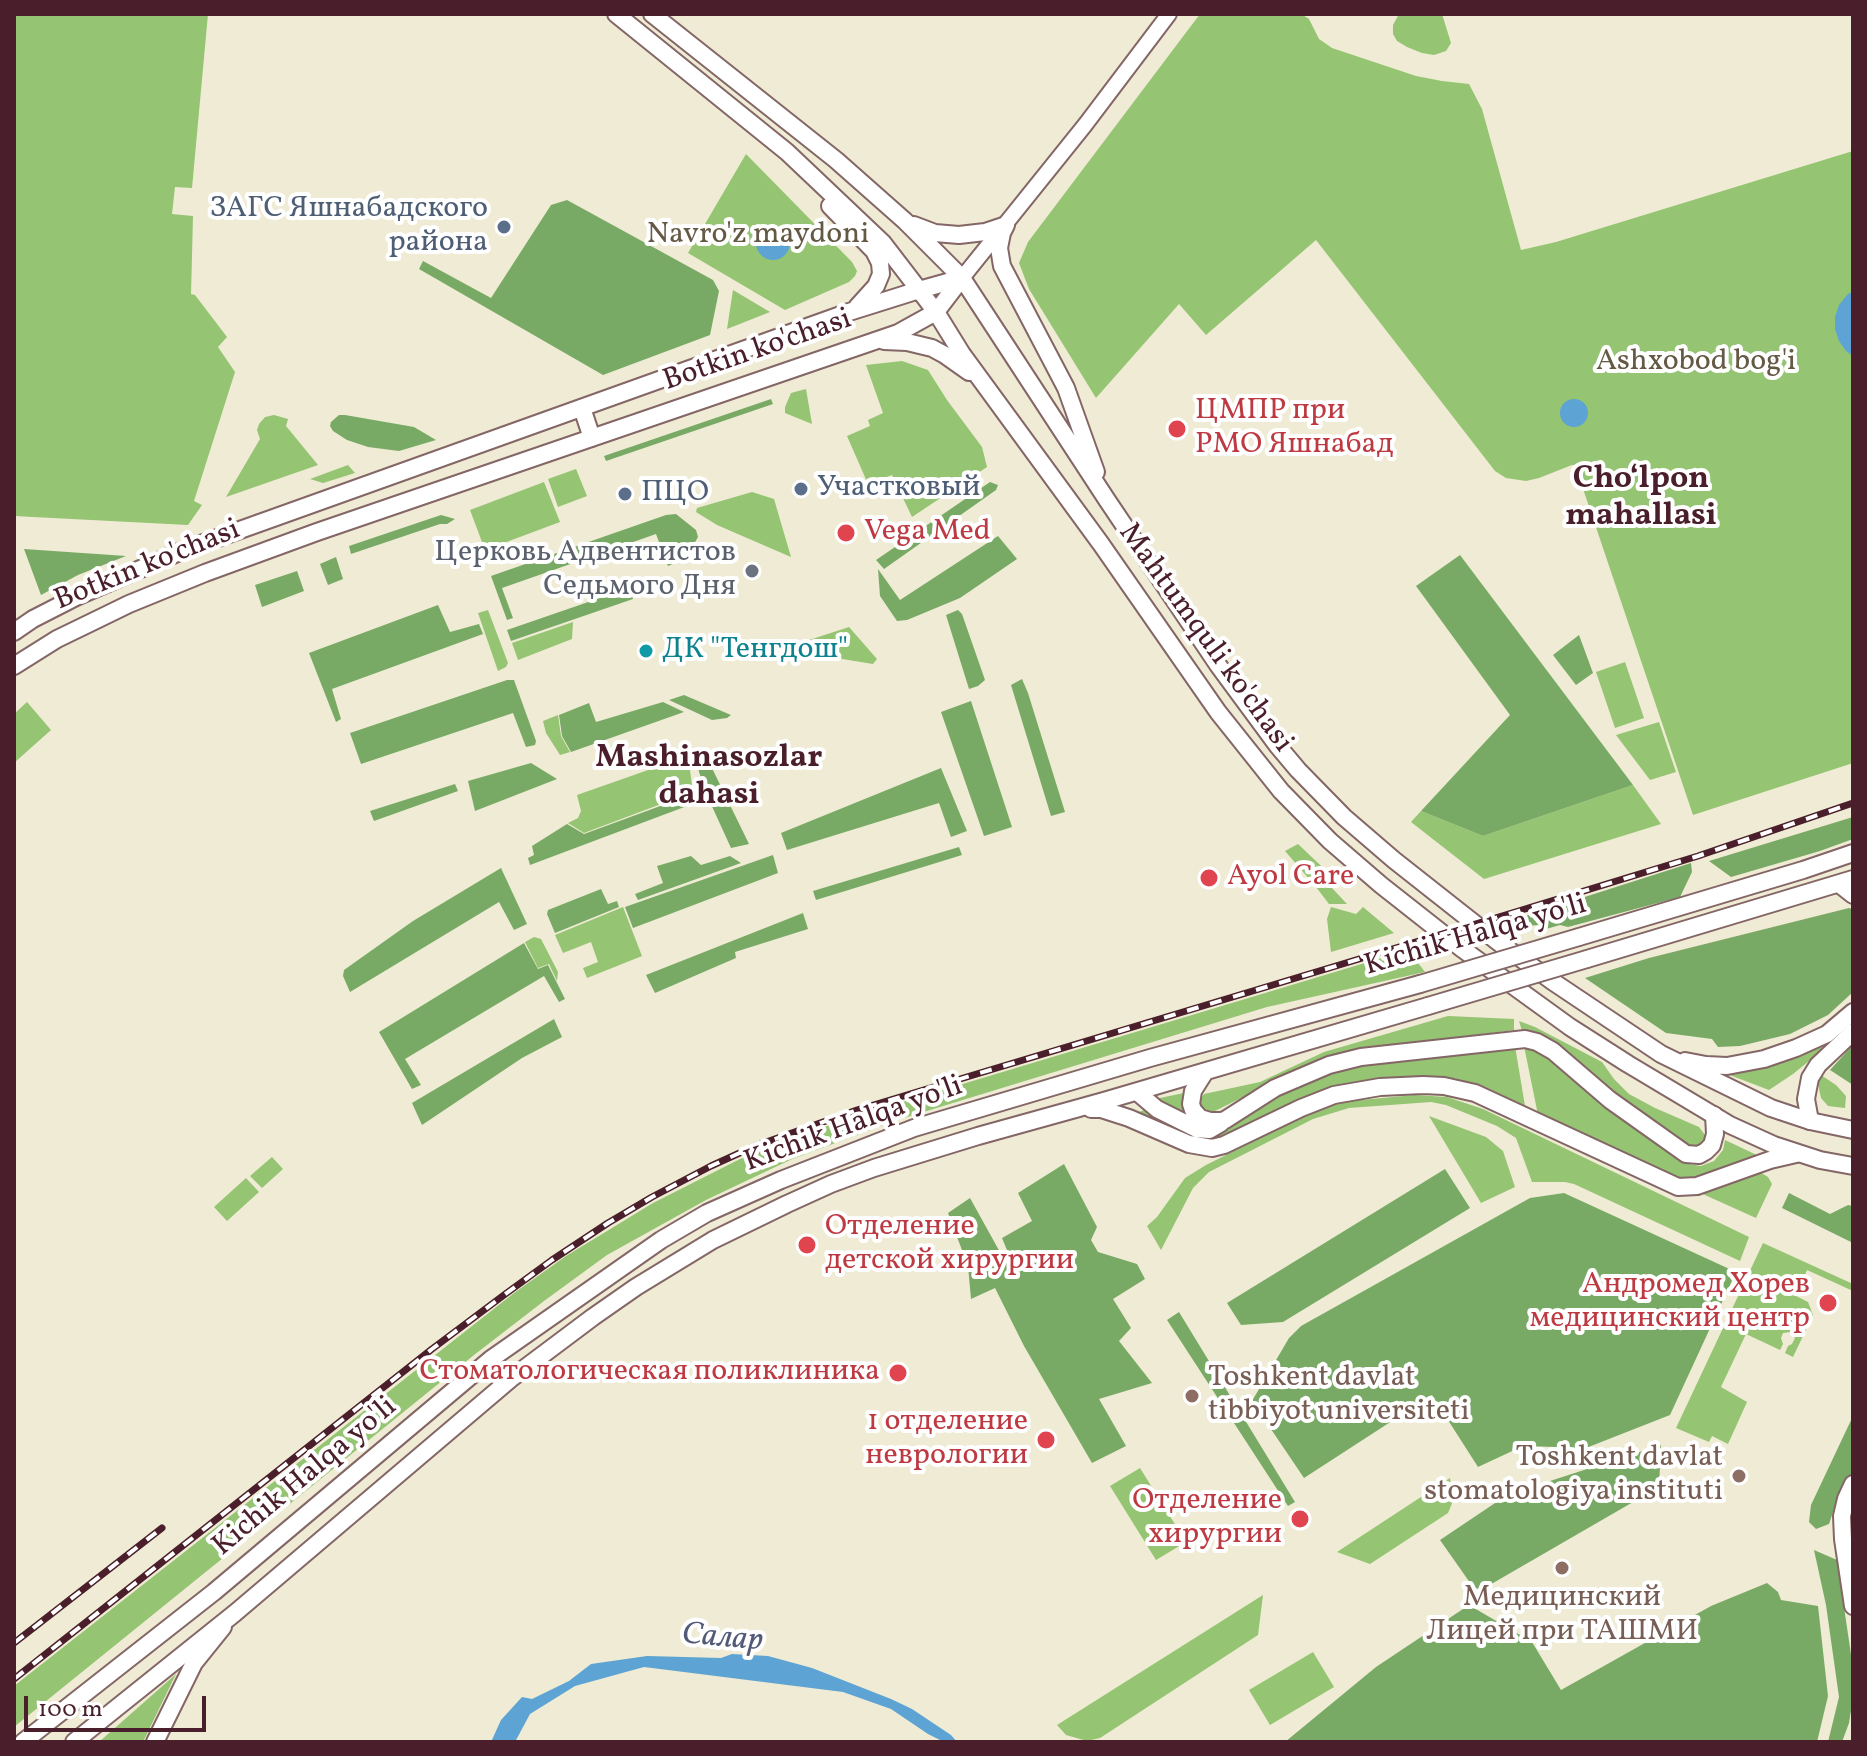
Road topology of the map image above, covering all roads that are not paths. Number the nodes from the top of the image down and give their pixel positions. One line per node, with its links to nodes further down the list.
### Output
1 (616, 14): 5 (main road, Mahtumquli ko'chasi)
2 (652, 14): 4 (main road, Mahtumquli ko'chasi)
3 (1169, 14): 8 (main road)
4 (700, 51): 5 (main road); 7 (main road, Mahtumquli ko'chasi)
5 (686, 69): 6 (main road, Mahtumquli ko'chasi)
6 (787, 152): 10 (main road, Mahtumquli ko'chasi); 11 (main road)
7 (905, 221): 8 (main road); 9 (main road, Mahtumquli ko'chasi)
8 (1006, 225): 9 (main road); 17 (main road)
9 (962, 278): 10 (main road, Botkin ko'chasi); 12 (main road); 17 (main road, Mahtumquli ko'chasi)
10 (919, 290): 11 (main road, Botkin ko'chasi); 12 (main road, Mahtumquli ko'chasi)
11 (849, 312): 15 (main road, Botkin ko'chasi)
12 (936, 312): 13 (main road, Botkin ko'chasi); 14 (main road, Mahtumquli ko'chasi)
13 (878, 340): 14 (main road); 16 (main road, Botkin ko'chasi)
14 (988, 389): 32 (main road, Mahtumquli ko'chasi)
15 (582, 408): 16 (main road); 18 (main road, Botkin ko'chasi)
16 (592, 438): 20 (main road, Botkin ko'chasi)
17 (1107, 500): 28 (main road, Mahtumquli ko'chasi)
18 (45, 613): 19 (main road); 20 (main road, Botkin ko'chasi)
19 (14, 632)
20 (57, 639): 21 (main road)
21 (14, 666)
22 (1853, 853): 23 (main road, Kichik Halqa yo'li)
23 (1831, 861): 24 (main road); 43 (main road, Kichik Halqa yo'li, bridge)
24 (1846, 881): 25 (main road); 29 (main road, Kichik Halqa yo'li, bridge)
25 (1853, 895)
26 (1853, 1012): 28 (main road)
27 (1853, 1032): 34 (main road)
28 (1661, 1054): 34 (main road, Mahtumquli ko'chasi)
29 (1205, 1072): 30 (main road, Kichik Halqa yo'li); 33 (main road)
30 (1137, 1092): 31 (main road, Kichik Halqa yo'li); 33 (main road)
31 (1077, 1109): 36 (main road); 42 (main road, Kichik Halqa yo'li)
32 (1714, 1115): 33 (main road); 36 (main road, Mahtumquli ko'chasi)
33 (1225, 1120)
34 (1810, 1121): 35 (main road, Mahtumquli ko'chasi)
35 (1853, 1130)
36 (1796, 1154): 37 (main road, Mahtumquli ko'chasi)
37 (1853, 1166)
38 (1853, 1484): 41 (main road)
39 (1853, 1511): 40 (main road)
40 (1853, 1529)
41 (1853, 1606)
42 (235, 1613): 44 (main road, Kichik Halqa yo'li); 45 (main road)
43 (23, 1742)
44 (74, 1742)
45 (155, 1742)

